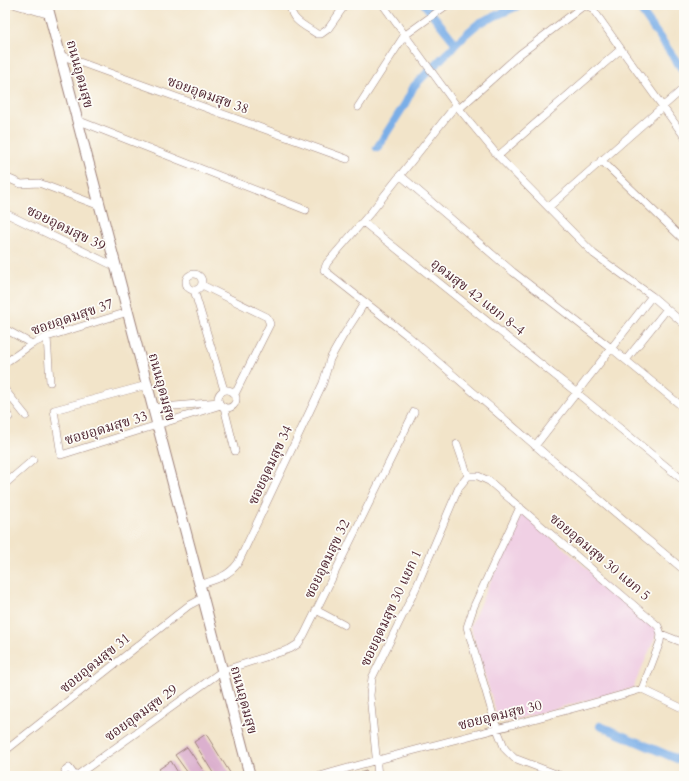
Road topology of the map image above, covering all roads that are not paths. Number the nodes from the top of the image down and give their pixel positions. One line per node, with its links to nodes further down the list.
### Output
1 (16, 5): 7 (street)
2 (47, 5): 7 (main road, ถนนอุดมสุข)
3 (291, 5): 4 (street)
4 (345, 5)
5 (383, 5): 8 (street)
6 (447, 5): 8 (street)
7 (50, 16): 10 (main road, ถนนอุดมสุข)
8 (404, 36): 12 (street); 13 (street)
9 (620, 50): 12 (street); 14 (street); 17 (street)
10 (60, 55): 15 (main road, ถนนอุดมสุข); 18 (street, ซอยอุดมสุข 38)
11 (684, 89): 14 (street)
12 (458, 106): 17 (street); 20 (street)
13 (358, 107)
14 (662, 107): 16 (street); 19 (street)
15 (77, 120): 22 (main road, ถนนอุดมสุข); 24 (street)
16 (684, 136)
17 (498, 156): 23 (street)
18 (347, 159)
19 (601, 160): 23 (street); 27 (street)
20 (400, 175): 26 (street); 39 (street)
21 (5, 177): 22 (street)
22 (100, 206): 28 (main road, ถนนอุดมสุข)
23 (549, 207): 31 (street)
24 (306, 210)
25 (5, 213): 28 (street, ซอยอุดมสุข 39)
26 (363, 222): 32 (street); 46 (street, อุดมสุข 42 แยก 8-4)
27 (684, 240)
28 (116, 267): 34 (main road, ถนนอุดมสุข)
29 (202, 285): 30 (street); 30 (street); 47 (street)
30 (194, 290): 45 (street)
31 (652, 296): 33 (street); 39 (street)
32 (365, 302): 55 (street); 63 (street, ซอยอุดมสุข 34)
33 (667, 309): 35 (street); 40 (street)
34 (128, 312): 37 (street, ซอยอุดมสุข 37); 43 (main road, ถนนอุดมสุข)
35 (684, 324)
36 (5, 330): 38 (street)
37 (47, 337): 38 (street, ซอยอุดมสุข 37); 42 (street)
38 (32, 344): 41 (street, ซอยอุดมสุข 37)
39 (611, 348): 40 (street); 46 (street)
40 (626, 360): 50 (street)
41 (5, 363)
42 (50, 382)
43 (147, 385): 49 (main road, ถนนอุดมสุข); 53 (street, ซอยอุดมสุข 33)
44 (5, 390): 52 (street)
45 (224, 390): 47 (street); 48 (street)
46 (578, 393): 55 (street); 59 (street, อุดมสุข 42 แยก 8-4)
47 (235, 394): 48 (street)
48 (222, 405): 49 (street); 53 (street); 56 (street)
49 (153, 408): 53 (main road, ถนนอุดมสุข)
50 (684, 408)
51 (414, 412): 65 (street, ซอยอุดมสุข 32)
52 (26, 416)
53 (158, 426): 63 (main road, ถนนอุดมสุข)
54 (457, 444): 58 (street)
55 (535, 446): 62 (street)
56 (235, 451)
57 (33, 460): 60 (street)
58 (468, 476): 61 (street, ซอยอุดมสุข 30 แยก 5); 74 (street, ซอยอุดมสุข 30 แยก 1)
59 (684, 481)
60 (5, 484)
61 (520, 507): 67 (street, ซอยอุดมสุข 30 แยก 5); 72 (street)
62 (684, 570)
63 (200, 585): 64 (main road, ถนนอุดมสุข)
64 (203, 598): 69 (main road, ถนนอุดมสุข); 73 (street, ซอยอุดมสุข 31)
65 (316, 610): 66 (street); 69 (street, ซอยอุดมสุข 32)
66 (344, 625)
67 (661, 634): 68 (street); 70 (street)
68 (684, 643)
69 (222, 671): 76 (street, ซอยอุดมสุข 29); 77 (main road, ถนนอุดมสุข)
70 (642, 689): 71 (street); 72 (street, ซอยอุดมสุข 30)
71 (684, 709)
72 (497, 729): 74 (street, ซอยอุดมสุข 30); 80 (street)
73 (5, 751)
74 (376, 760): 78 (street, ซอยอุดมสุข 30); 79 (street, ซอยอุดมสุข 30 แยก 1)
75 (65, 771): 76 (street)
76 (76, 776)
77 (250, 776)
78 (320, 776)
79 (378, 776)
80 (561, 776)

